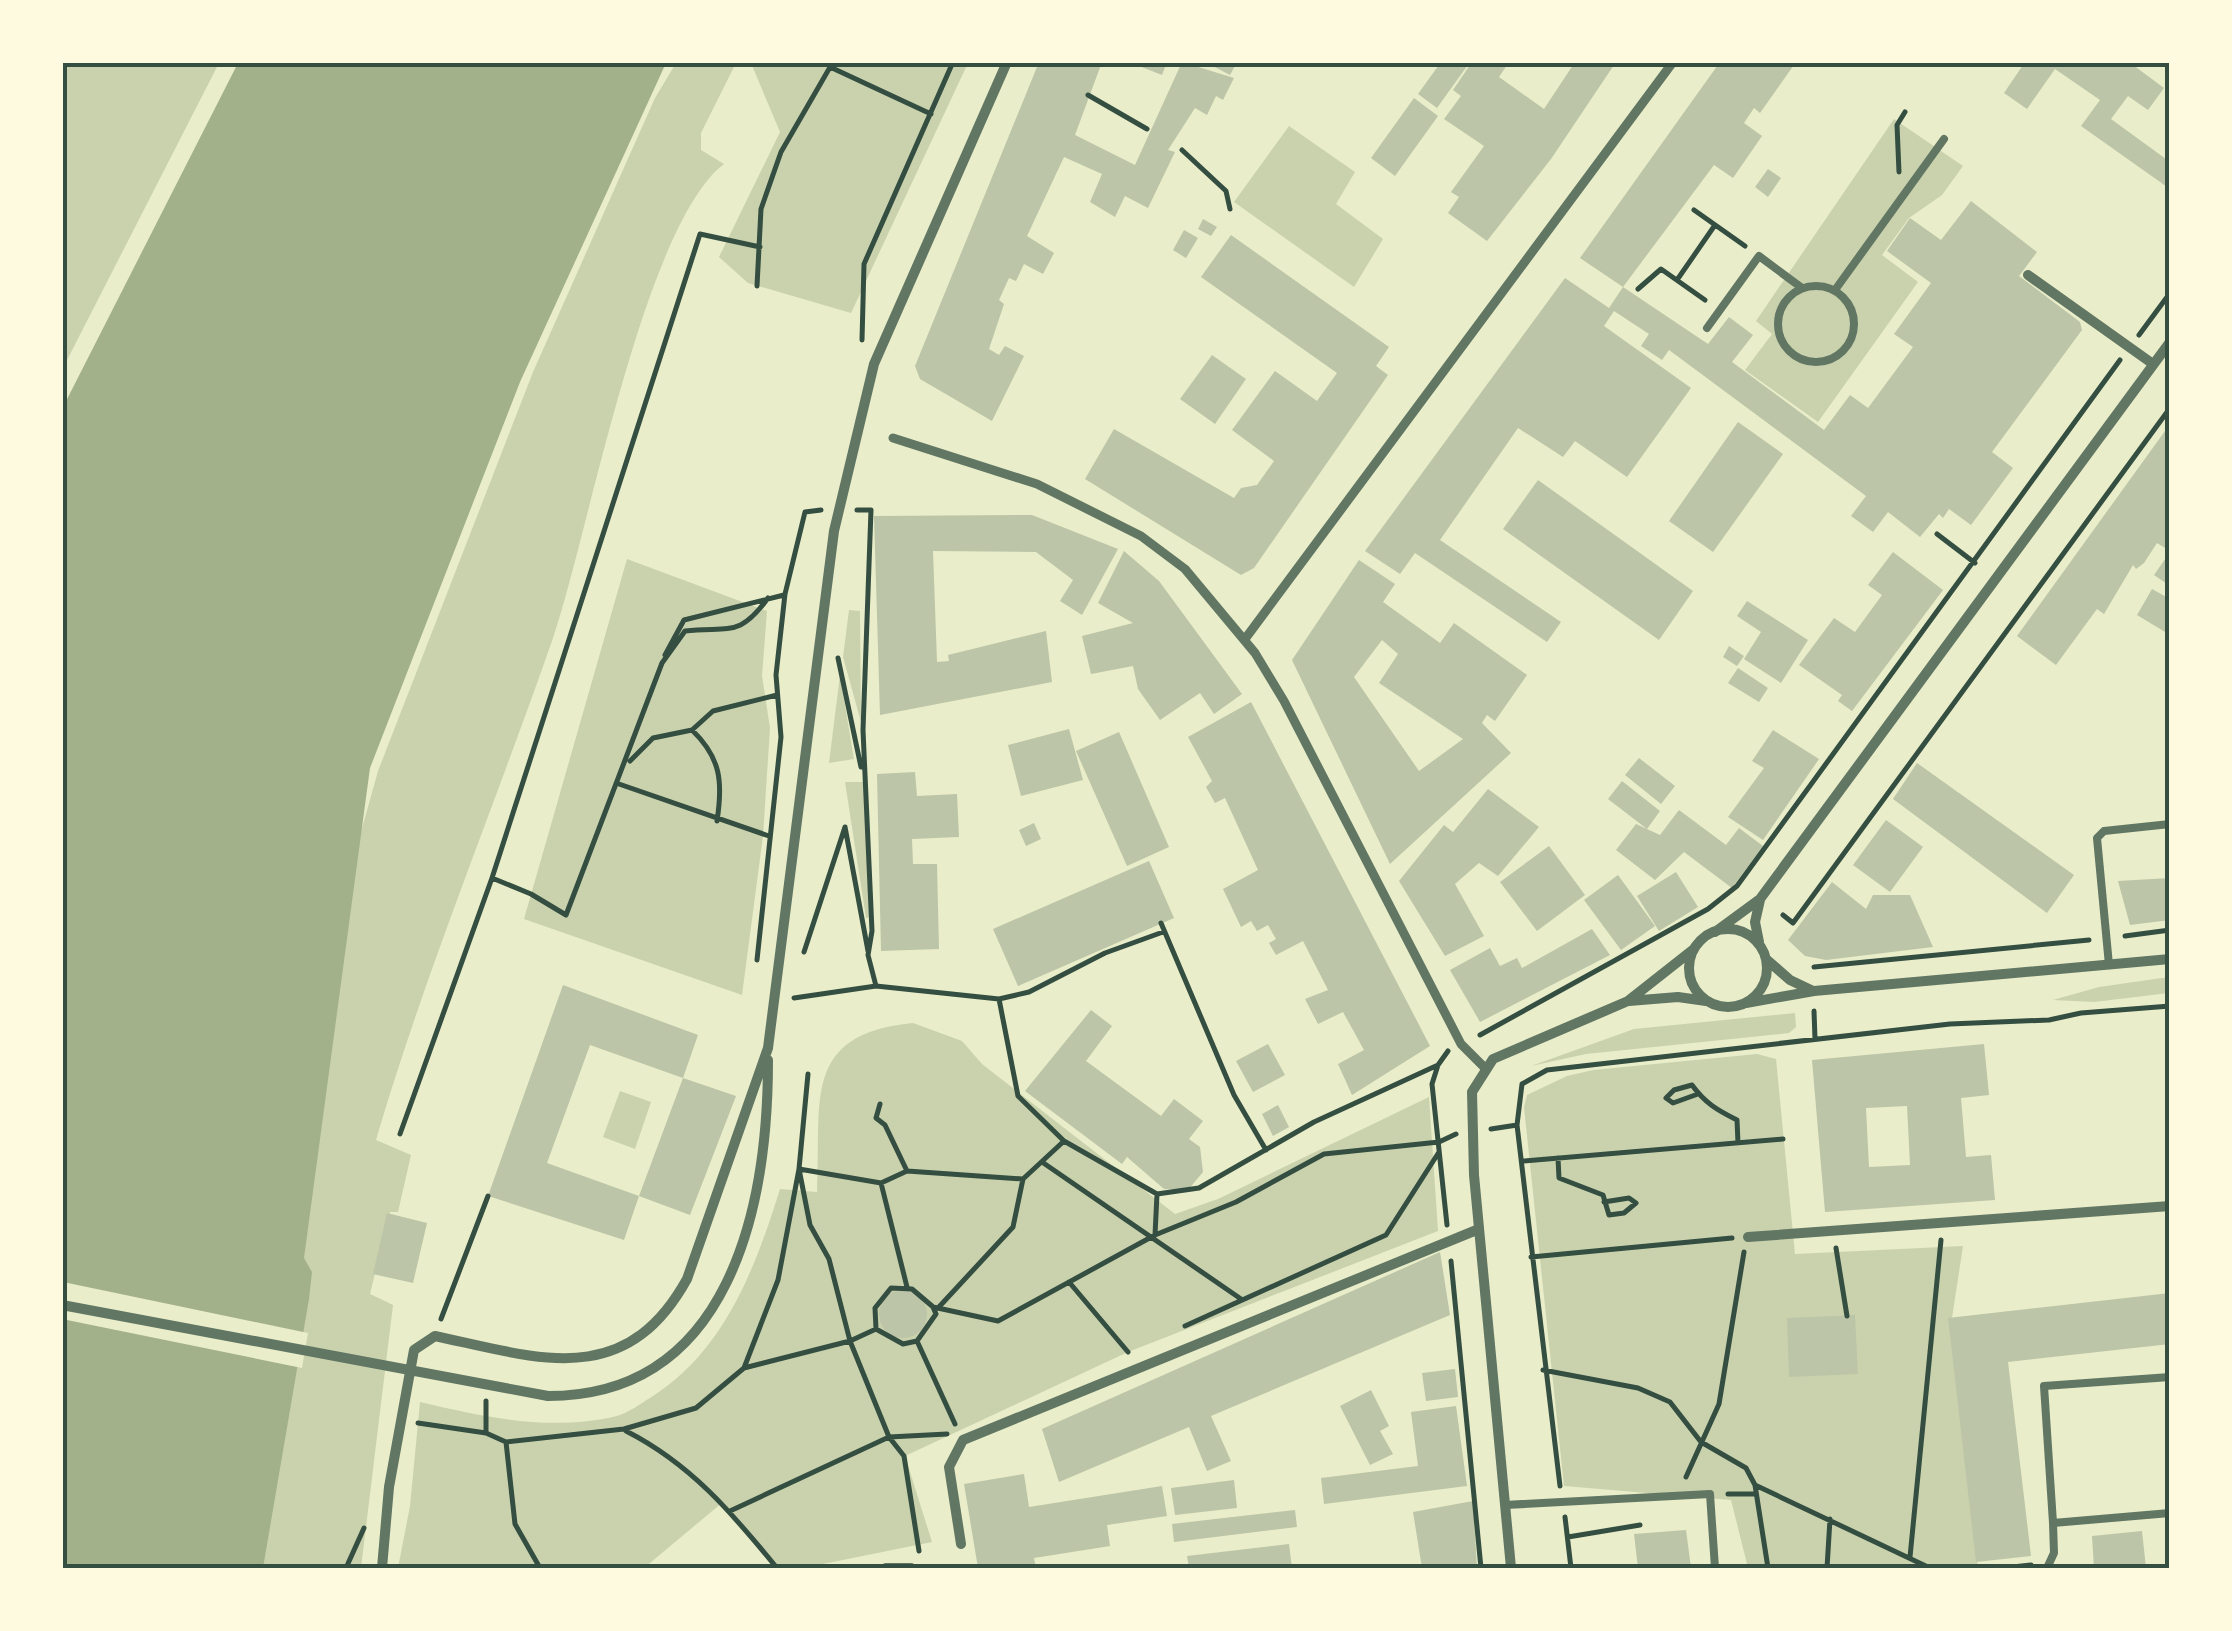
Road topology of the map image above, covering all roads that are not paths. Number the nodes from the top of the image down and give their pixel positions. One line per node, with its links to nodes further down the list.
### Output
1 (1007, 62): 24 (street)
2 (1673, 62): 11 (street)
3 (1944, 139): 6 (lane)
4 (2028, 275): 9 (street)
5 (1802, 288): 6 (lane); 6 (lane); 7 (lane)
6 (1835, 290)
7 (1707, 328)
8 (2170, 342): 9 (street)
9 (2153, 364): 13 (street)
10 (893, 438): 11 (street)
11 (1245, 639): 25 (street)
12 (2170, 824): 19 (lane)
13 (1760, 900): 14 (street); 15 (street)
14 (1716, 932): 15 (street); 16 (street)
15 (1760, 946): 17 (street)
16 (1694, 949): 21 (street); 22 (street)
17 (1766, 958): 20 (street); 23 (street)
18 (2170, 958): 19 (street)
19 (2109, 966): 20 (street)
20 (1814, 991): 23 (street)
21 (1706, 1000): 22 (street); 23 (street)
22 (1628, 1001): 25 (street)
23 (1746, 1003)
24 (768, 1048): 29 (street); 36 (street)
25 (1484, 1066): 27 (street)
26 (2170, 1206): 28 (street)
27 (1479, 1228): 31 (street); 34 (street)
28 (1748, 1237)
29 (62, 1305)
30 (2170, 1377): 33 (lane)
31 (1505, 1505): 39 (street); 40 (lane)
32 (2170, 1513): 33 (lane)
33 (2053, 1523): 35 (lane)
34 (960, 1544)
35 (2048, 1566)
36 (382, 1568)
37 (886, 1568): 38 (street)
38 (911, 1568)
39 (1511, 1568)
40 (1715, 1568)

